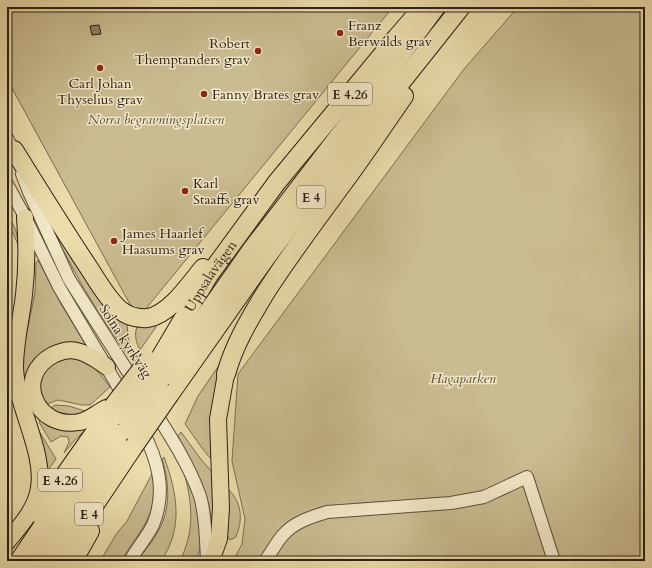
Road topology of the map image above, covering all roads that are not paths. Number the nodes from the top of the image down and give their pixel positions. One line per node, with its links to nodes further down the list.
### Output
1 (423, 7): 5 (highway, Uppsalavägen / E 4.26)
2 (436, 7): 10 (highway, Uppsalavägen / E 4)
3 (469, 9): 9 (highway, Uppsalavägen); 10 (highway, Uppsalavägen / E 4)
4 (10, 144): 5 (highway); 20 (street, Solna kyrkväg)
5 (277, 182): 10 (highway, Uppsalavägen / E 4.26)
6 (7, 184): 7 (street, Solna kyrkväg)
7 (25, 217): 8 (street, Solna kyrkväg); 13 (main road)
8 (107, 367): 11 (main road); 19 (street, Solna kyrkväg)
9 (226, 374): 21 (main road, Uppsalavägen)
10 (158, 375): 11 (highway, bridge); 12 (highway, Uppsalavägen / E 4, bridge)
11 (119, 417): 14 (main road, E 4.26); 15 (highway); 16 (highway, E 4)
12 (121, 467): 17 (highway, E 4); 18 (highway)
13 (7, 542)
14 (7, 552)
15 (19, 561)
16 (40, 561)
17 (57, 561)
18 (73, 561)
19 (130, 561)
20 (207, 561)
21 (211, 561)
22 (264, 561): 23 (street)
23 (554, 561)

